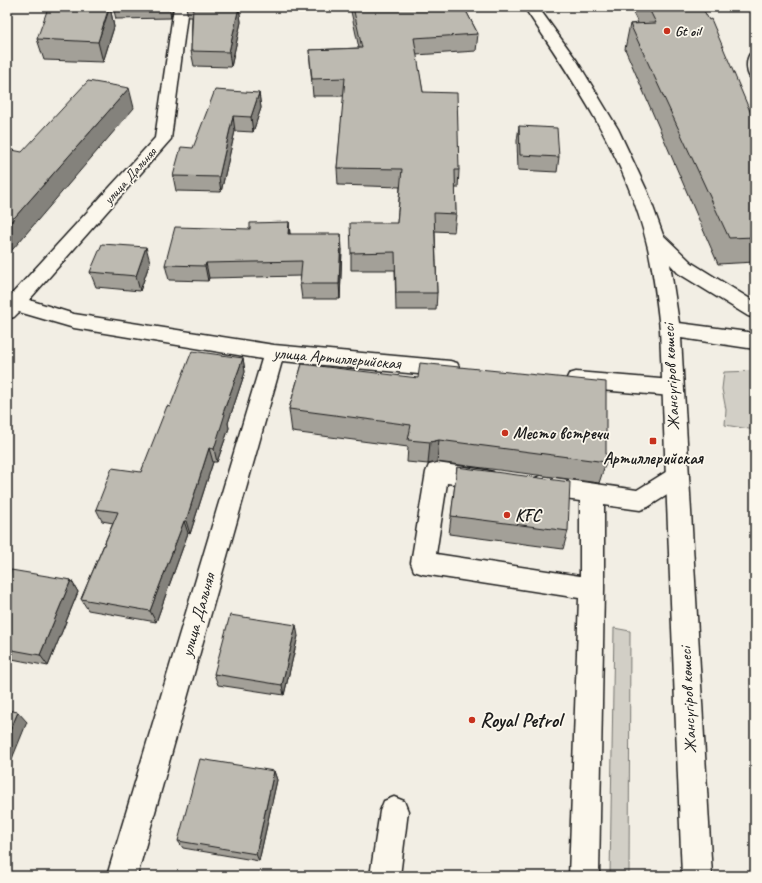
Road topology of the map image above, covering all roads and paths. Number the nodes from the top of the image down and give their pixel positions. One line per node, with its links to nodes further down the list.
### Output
1 (181, 7): 6 (street, улица Дальняя)
2 (530, 7): 5 (street, Жансүгіров көшесі)
3 (755, 57): 4 (street)
4 (755, 74)
5 (654, 237): 7 (street); 8 (street, Жансүгіров көшесі)
6 (10, 306): 10 (street, улица Артиллерийская)
7 (755, 311)
8 (670, 328): 9 (street); 13 (street, Жансүгіров көшесі)
9 (755, 341)
10 (274, 353): 11 (street, улица Артиллерийская); 18 (street, улица Дальняя)
11 (472, 370)
12 (559, 378): 13 (street)
13 (672, 388): 14 (street, Жансүгіров көшесі)
14 (676, 478): 15 (street); 21 (street, Жансүгіров көшесі)
15 (592, 493): 16 (street); 16 (street)
16 (592, 589): 20 (street)
17 (394, 811): 19 (street)
18 (122, 876)
19 (385, 876)
20 (584, 876)
21 (697, 876)

